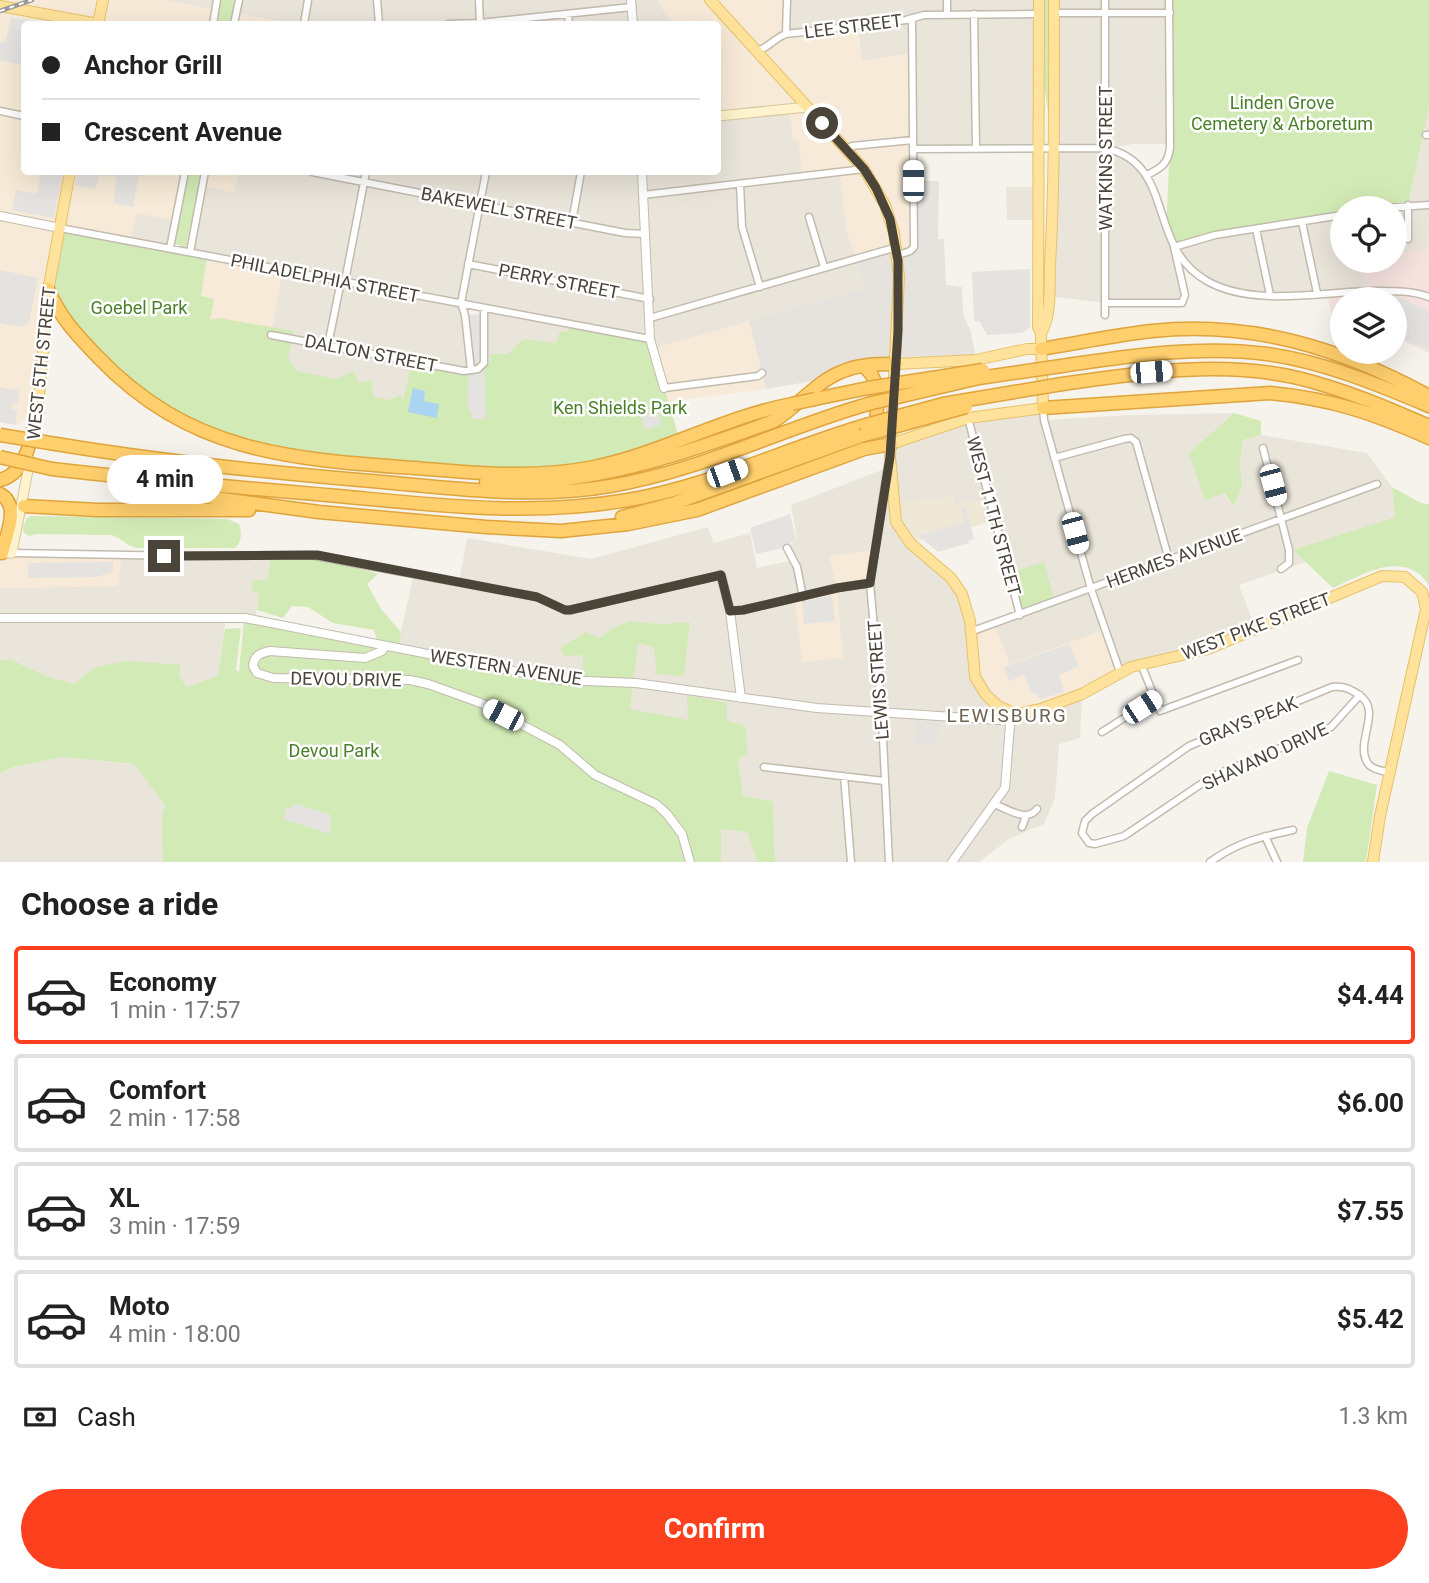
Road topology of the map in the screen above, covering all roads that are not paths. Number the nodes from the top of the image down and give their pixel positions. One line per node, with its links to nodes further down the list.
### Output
1 (103, 0): 25 (main road)
2 (217, 0): 26 (street)
3 (239, 0): 27 (street)
4 (308, 0): 28 (street)
5 (377, 0): 29 (street)
6 (479, 0): 30 (street)
7 (710, 0): 35 (main road)
8 (787, 0): 34 (street)
9 (947, 0): 20 (street)
10 (1039, 0): 22 (main road)
11 (1054, 0): 16 (main road)
12 (1105, 0): 17 (street, WATKINS STREET)
13 (1169, 0): 18 (street)
14 (632, 3): 19 (street); 33 (street)
15 (0, 6): 24 (main road)
16 (1054, 13): 17 (street); 42 (main road)
17 (1105, 13): 18 (street); 43 (street, WATKINS STREET)
18 (1170, 13): 56 (street)
19 (568, 14): 31 (street); 32 (street)
20 (947, 14): 21 (street, LEE STREET); 23 (street, LEE STREET)
21 (974, 14): 22 (street, LEE STREET); 45 (street)
22 (1039, 14): 41 (main road)
23 (912, 18): 34 (street, LEE STREET); 40 (street)
24 (82, 21)
25 (99, 21)
26 (214, 21)
27 (235, 21)
28 (304, 21)
29 (379, 21)
30 (480, 21)
31 (506, 21)
32 (569, 21)
33 (633, 21)
34 (786, 34): 35 (street, LEE STREET)
35 (756, 51): 36 (main road)
36 (808, 107): 39 (main road); 46 (main road)
37 (0, 111): 38 (street)
38 (21, 115)
39 (721, 116)
40 (913, 140): 44 (street); 46 (street)
41 (1040, 148): 42 (street); 45 (street); 90 (main road)
42 (1055, 148): 43 (street); 90 (main road)
43 (1105, 148): 56 (street); 86 (street, WATKINS STREET)
44 (913, 149): 45 (street); 74 (street)
45 (976, 149)
46 (846, 150): 47 (main road)
47 (864, 169): 58 (street); 74 (main road)
48 (69, 175): 68 (main road, WEST 5TH STREET)
49 (184, 175): 73 (street)
50 (204, 175): 75 (street)
51 (329, 175): 57 (street, BAKEWELL STREET)
52 (365, 175): 57 (street)
53 (485, 175): 60 (street)
54 (580, 175): 66 (street)
55 (642, 175): 59 (street)
56 (1147, 175): 72 (street)
57 (364, 181): 60 (street, BAKEWELL STREET); 78 (street)
58 (740, 184): 59 (street); 79 (street)
59 (643, 195): 70 (street)
60 (480, 203): 66 (street, BAKEWELL STREET); 76 (street)
61 (1408, 205): 62 (street); 71 (street)
62 (1429, 205)
63 (0, 216): 68 (street, PHILADELPHIA STREET)
64 (809, 217): 77 (street)
65 (1330, 217): 67 (street)
66 (572, 222): 70 (street, BAKEWELL STREET)
67 (1302, 222): 69 (street); 81 (street)
68 (60, 228): 73 (street, PHILADELPHIA STREET); 80 (main road, WEST 5TH STREET)
69 (1256, 229): 72 (street); 82 (street)
70 (645, 234): 84 (street)
71 (1408, 239)
72 (1174, 247): 82 (street); 86 (street)
73 (170, 248): 75 (street, PHILADELPHIA STREET)
74 (897, 251): 77 (street); 95 (main road)
75 (190, 252): 78 (street, PHILADELPHIA STREET)
76 (468, 264): 84 (street, PERRY STREET); 85 (street)
77 (824, 267): 79 (street)
78 (343, 281): 85 (street, PHILADELPHIA STREET); 93 (street)
79 (760, 287): 89 (street)
80 (48, 289): 104 (main road, WEST 5TH STREET); 113 (highway)
81 (1317, 293): 82 (street); 83 (street)
82 (1270, 295)
83 (1429, 297)
84 (650, 299): 89 (street)
85 (461, 303): 87 (street, PHILADELPHIA STREET); 98 (street)
86 (1105, 303): 88 (street, WATKINS STREET)
87 (484, 308): 92 (street, PHILADELPHIA STREET); 98 (street)
88 (1105, 315)
89 (650, 318): 92 (street)
90 (1041, 333): 94 (main road)
91 (271, 334): 93 (street, DALTON STREET)
92 (650, 339): 100 (street)
93 (328, 345): 98 (street, DALTON STREET)
94 (1041, 349): 95 (main road); 101 (highway); 103 (main road)
95 (896, 364): 97 (highway); 112 (main road)
96 (1060, 364): 102 (highway); 110 (highway, bridge); 117 (highway, bridge)
97 (862, 366): 108 (highway); 110 (highway)
98 (471, 370)
99 (762, 373): 100 (street)
100 (664, 387)
101 (1429, 396)
102 (1429, 406)
103 (1043, 408): 105 (main road); 109 (highway); 115 (street)
104 (37, 412): 118 (highway); 127 (main road, WEST 5TH STREET)
105 (968, 418): 112 (main road); 135 (street, WEST 11TH STREET)
106 (1429, 426): 108 (highway, bridge)
107 (0, 435): 117 (highway, bridge)
108 (864, 437): 112 (highway); 119 (highway); 123 (highway)
109 (1429, 438)
110 (703, 439): 113 (highway)
111 (1263, 448): 125 (street)
112 (890, 450): 131 (street, LEWIS STREET); 137 (main road)
113 (659, 454): 117 (highway)
114 (0, 457): 116 (highway, bridge)
115 (1054, 458): 128 (street); 132 (street)
116 (100, 475): 119 (highway); 124 (highway)
117 (328, 478)
118 (0, 480)
119 (717, 482): 123 (highway)
120 (1377, 484): 125 (street, HERMES AVENUE)
121 (2, 502): 127 (highway)
122 (24, 506): 124 (highway)
123 (677, 509): 124 (highway)
124 (320, 512)
125 (1281, 519): 128 (street, HERMES AVENUE); 129 (street)
126 (787, 548): 133 (street)
127 (4, 553): 130 (street)
128 (1169, 560): 132 (street, HERMES AVENUE)
129 (1281, 569)
130 (721, 575): 134 (street)
131 (870, 583): 133 (street); 146 (street, LEWIS STREET)
132 (1091, 589): 135 (street, HERMES AVENUE); 141 (street)
133 (803, 597): 134 (street)
134 (730, 611): 143 (street)
135 (1020, 615): 137 (street, HERMES AVENUE)
136 (0, 618): 138 (street, WESTERN AVENUE)
137 (970, 632): 145 (main road)
138 (385, 646): 143 (street, WESTERN AVENUE); 159 (street, DEVOU DRIVE)
139 (1297, 660): 144 (street)
140 (1141, 664): 141 (main road, WEST PIKE STREET); 144 (street); 149 (main road, WEST PIKE STREET)
141 (1120, 673): 145 (main road, WEST PIKE STREET)
142 (1360, 695): 149 (street); 158 (street, SHAVANO DRIVE); 158 (street, GRAYS PEAK)
143 (741, 698): 146 (street, WESTERN AVENUE)
144 (1154, 699): 147 (street)
145 (1011, 712): 146 (street, WESTERN AVENUE); 152 (street)
146 (882, 713): 151 (street, LEWIS STREET)
147 (1102, 733)
148 (764, 767): 150 (street)
149 (1390, 773): 165 (main road, WEST PIKE STREET)
150 (844, 776): 151 (street); 160 (street)
151 (884, 781): 161 (street, LEWIS STREET)
152 (994, 804): 154 (street); 162 (street)
153 (1037, 809): 154 (street)
154 (1026, 817): 155 (street)
155 (1022, 827)
156 (1293, 830): 157 (street)
157 (1265, 836): 163 (street); 164 (street)
158 (1089, 843)
159 (690, 862)
160 (851, 862)
161 (889, 862)
162 (953, 862)
163 (1210, 862)
164 (1277, 862)
165 (1373, 862)

